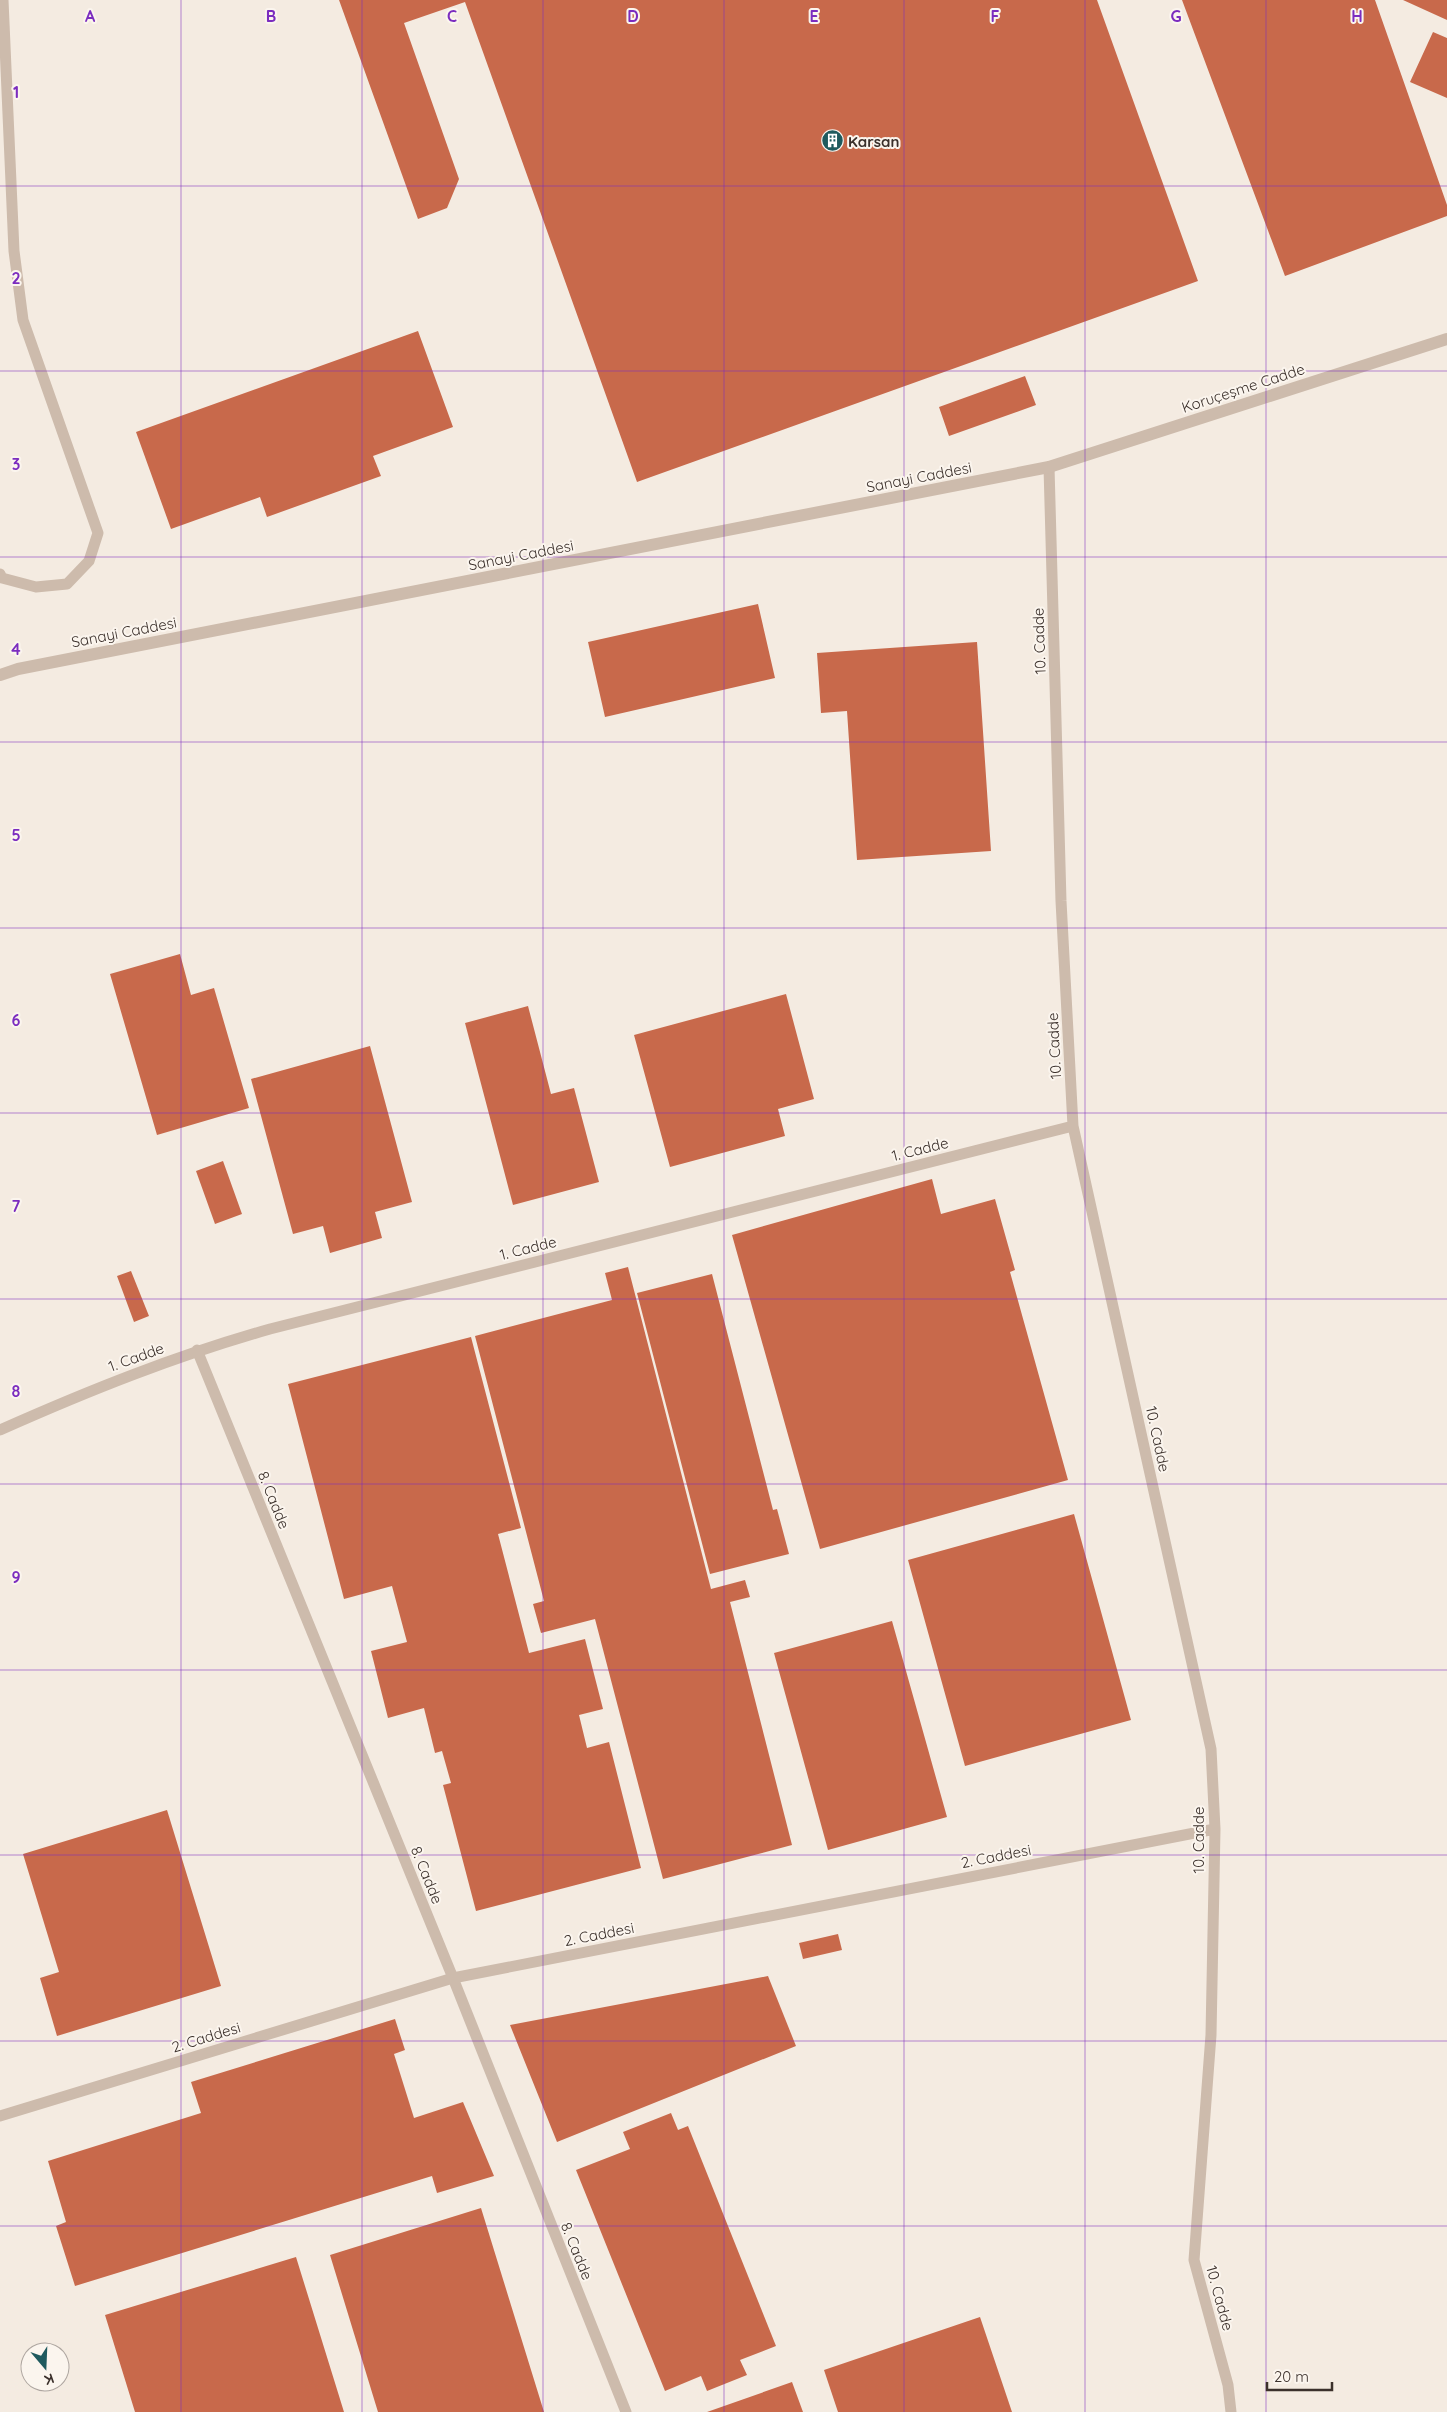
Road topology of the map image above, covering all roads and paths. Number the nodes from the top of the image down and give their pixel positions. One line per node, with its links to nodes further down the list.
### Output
1 (3, 0): 4 (lane)
2 (1447, 339): 3 (street, Koruçeşme Cadde)
3 (1049, 468): 5 (street, Sanayi Caddesi); 6 (lane, 10. Cadde)
4 (0, 574)
5 (0, 676)
6 (1073, 1126): 7 (lane, 1. Cadde); 9 (lane, 10. Cadde)
7 (197, 1350): 8 (lane, 1. Cadde); 10 (lane, 8. Cadde)
8 (0, 1430)
9 (1215, 1829): 10 (lane, 2. Caddesi); 13 (lane, 10. Cadde)
10 (453, 1978): 11 (lane, 2. Caddesi); 12 (lane, 8. Cadde)
11 (0, 2116)
12 (626, 2412)
13 (1231, 2412)

